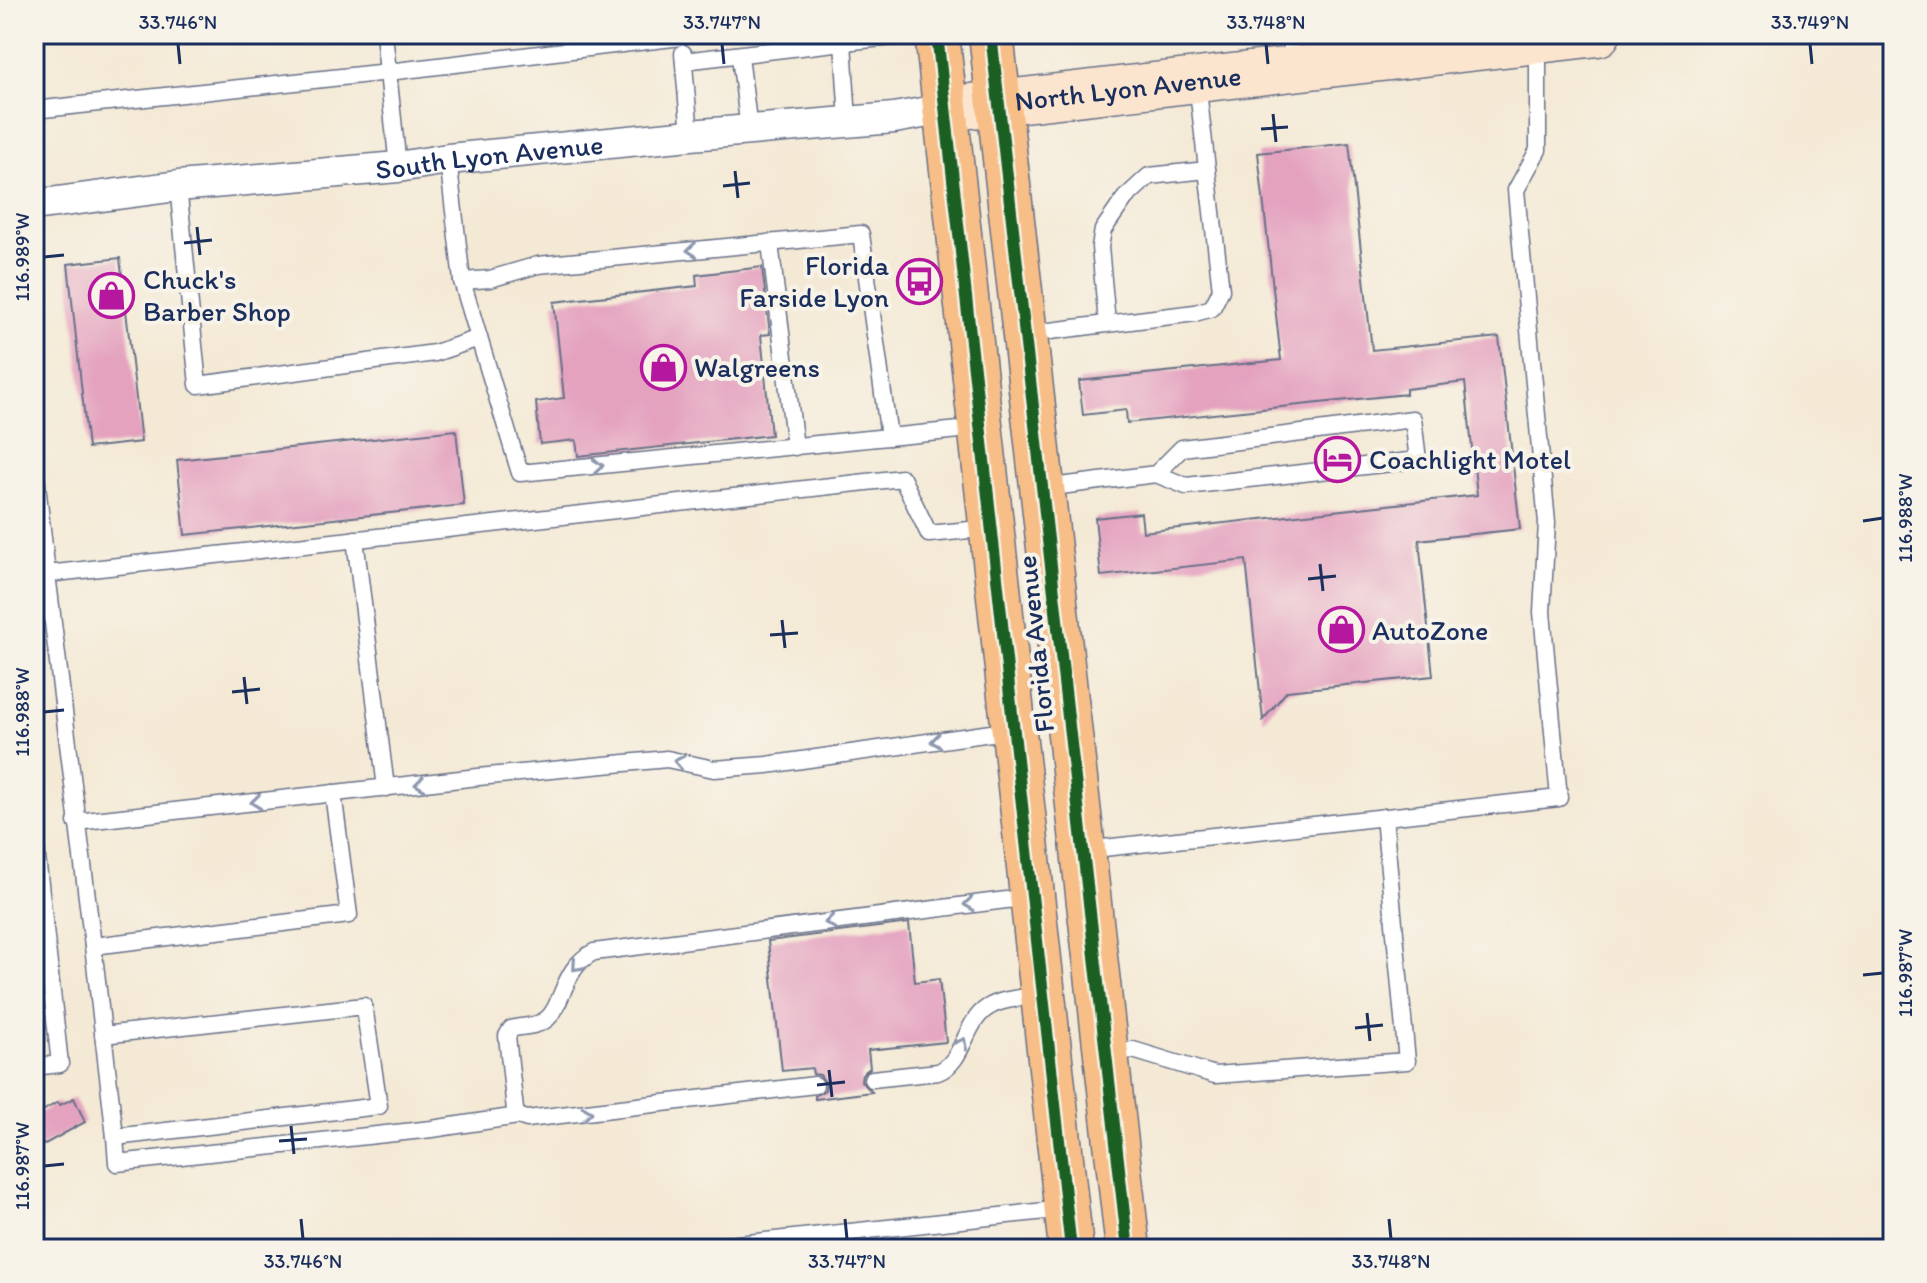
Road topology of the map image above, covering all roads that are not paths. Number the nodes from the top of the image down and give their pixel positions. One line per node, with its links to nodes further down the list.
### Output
1 (384, 34): 14 (lane)
2 (922, 34): 5 (lane)
3 (991, 34): 16 (main road, Florida Avenue)
4 (1598, 34): 9 (street, North Lyon Avenue)
5 (915, 35): 7 (lane); 17 (main road, Florida Avenue)
6 (681, 36): 13 (lane); 14 (lane)
7 (868, 37): 8 (lane)
8 (843, 38): 12 (lane); 19 (lane)
9 (1538, 41): 10 (street, North Lyon Avenue); 44 (lane)
10 (1427, 44): 11 (street, North Lyon Avenue)
11 (1292, 51): 15 (street, North Lyon Avenue)
12 (740, 56): 13 (lane); 20 (lane)
13 (684, 61): 21 (lane)
14 (388, 72): 18 (lane); 23 (lane)
15 (1197, 80): 16 (street, North Lyon Avenue); 24 (lane)
16 (999, 102): 17 (street, North Lyon Avenue); 30 (main road, Florida Avenue)
17 (945, 109): 19 (street, South Lyon Avenue); 32 (main road, Florida Avenue)
18 (34, 110)
19 (848, 121): 20 (street, South Lyon Avenue)
20 (749, 130): 21 (street, South Lyon Avenue)
21 (690, 135): 22 (street, South Lyon Avenue)
22 (448, 159): 23 (street, South Lyon Avenue); 28 (lane)
23 (398, 167): 25 (street, South Lyon Avenue)
24 (1207, 170): 29 (lane); 29 (lane)
25 (178, 186): 26 (street, South Lyon Avenue); 31 (lane)
26 (34, 205)
27 (770, 243): 28 (lane, one-way to 28); 33 (lane); 34 (lane)
28 (462, 281): 31 (lane)
29 (1107, 323): 30 (lane)
30 (1025, 335): 37 (main road, Florida Avenue)
31 (479, 338): 34 (lane, one-way to 34)
32 (980, 427): 33 (lane); 38 (main road, Florida Avenue)
33 (889, 437): 34 (lane)
34 (795, 447)
35 (34, 457): 40 (lane)
36 (1156, 474): 36 (lane); 37 (lane)
37 (1042, 489): 48 (main road, Florida Avenue)
38 (991, 528): 39 (lane); 41 (main road, Florida Avenue)
39 (355, 539): 40 (lane); 42 (lane)
40 (47, 574): 45 (lane)
41 (1014, 730): 42 (lane, one-way to 42); 49 (main road, Florida Avenue)
42 (386, 788): 43 (lane)
43 (333, 793): 45 (lane, one-way to 45); 50 (lane)
44 (1384, 817): 48 (lane); 53 (lane)
45 (76, 822): 50 (lane)
46 (34, 830): 47 (lane)
47 (34, 836): 54 (lane)
48 (1083, 850): 53 (main road, Florida Avenue)
49 (1032, 897): 51 (main road, Florida Avenue); 57 (lane, one-way to 57); 61 (main road)
50 (93, 946): 52 (lane)
51 (1042, 995): 55 (lane, one-way to 51); 59 (main road, Florida Avenue)
52 (103, 1035): 58 (lane); 58 (lane)
53 (1106, 1053): 62 (main road, Florida Avenue)
54 (34, 1067)
55 (872, 1079)
56 (815, 1085): 57 (lane, one-way to 56)
57 (518, 1116): 58 (lane)
58 (115, 1137)
59 (1068, 1229): 60 (lane)
60 (691, 1249)
61 (1097, 1249)
62 (1128, 1249)

